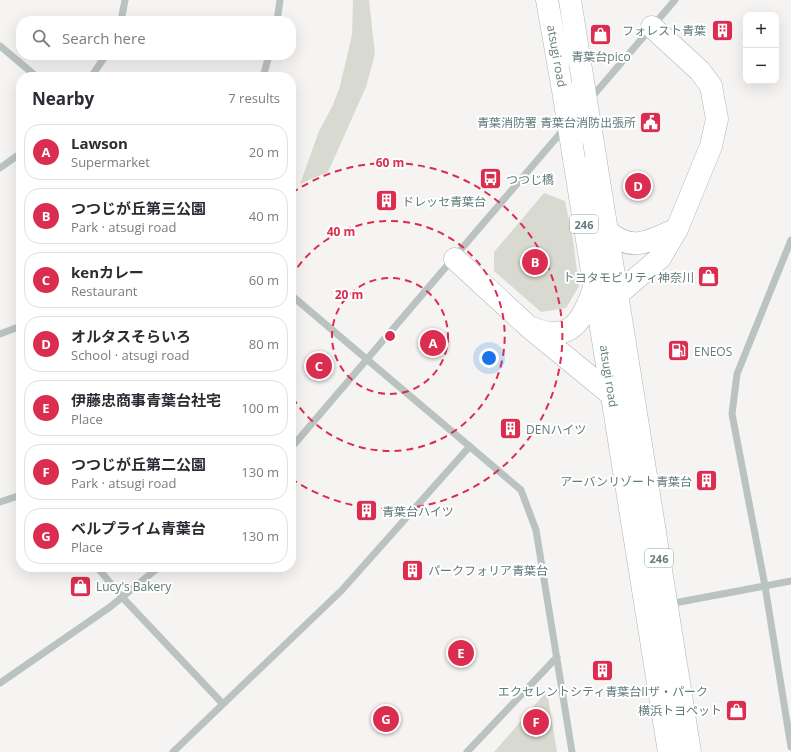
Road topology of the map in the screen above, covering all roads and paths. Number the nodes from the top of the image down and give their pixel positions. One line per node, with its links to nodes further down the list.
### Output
1 (125, 0): 6 (street)
2 (280, 0): 7 (street)
3 (548, 0): 25 (highway, atsugi road / 246, bridge)
4 (570, 0): 22 (highway, atsugi road / 246, bridge)
5 (675, 0): 8 (street)
6 (122, 16)
7 (278, 16)
8 (652, 27): 17 (street); 21 (highway)
9 (0, 46): 10 (street)
10 (16, 59)
11 (17, 60): 14 (street)
12 (103, 60): 15 (street)
13 (268, 60): 16 (street)
14 (31, 72)
15 (94, 72)
16 (264, 72)
17 (582, 108)
18 (577, 114): 24 (street)
19 (16, 157): 20 (street)
20 (0, 168)
21 (676, 229): 22 (highway); 26 (highway)
22 (607, 231): 26 (highway, atsugi road / 246)
23 (791, 240): 40 (street)
24 (455, 258): 28 (highway); 31 (street)
25 (594, 288): 28 (highway); 32 (highway, atsugi road / 246)
26 (617, 294): 42 (highway, atsugi road / 246)
27 (296, 299): 31 (street)
28 (529, 327): 32 (highway)
29 (16, 328): 30 (street)
30 (0, 334)
31 (368, 360): 33 (street); 34 (street)
32 (612, 395): 50 (highway, atsugi road / 246)
33 (296, 442)
34 (470, 446): 43 (street); 45 (street)
35 (16, 497): 36 (street)
36 (0, 502)
37 (101, 572): 41 (street)
38 (153, 572): 41 (street)
39 (791, 581): 40 (street)
40 (765, 586): 42 (street); 46 (street)
41 (122, 597): 44 (street); 45 (street)
42 (666, 605): 51 (highway, atsugi road / 246)
43 (557, 657): 48 (street); 49 (street)
44 (0, 683)
45 (222, 703): 47 (street)
46 (791, 747)
47 (173, 752)
48 (467, 752)
49 (572, 752)
50 (669, 752)
51 (690, 752)

